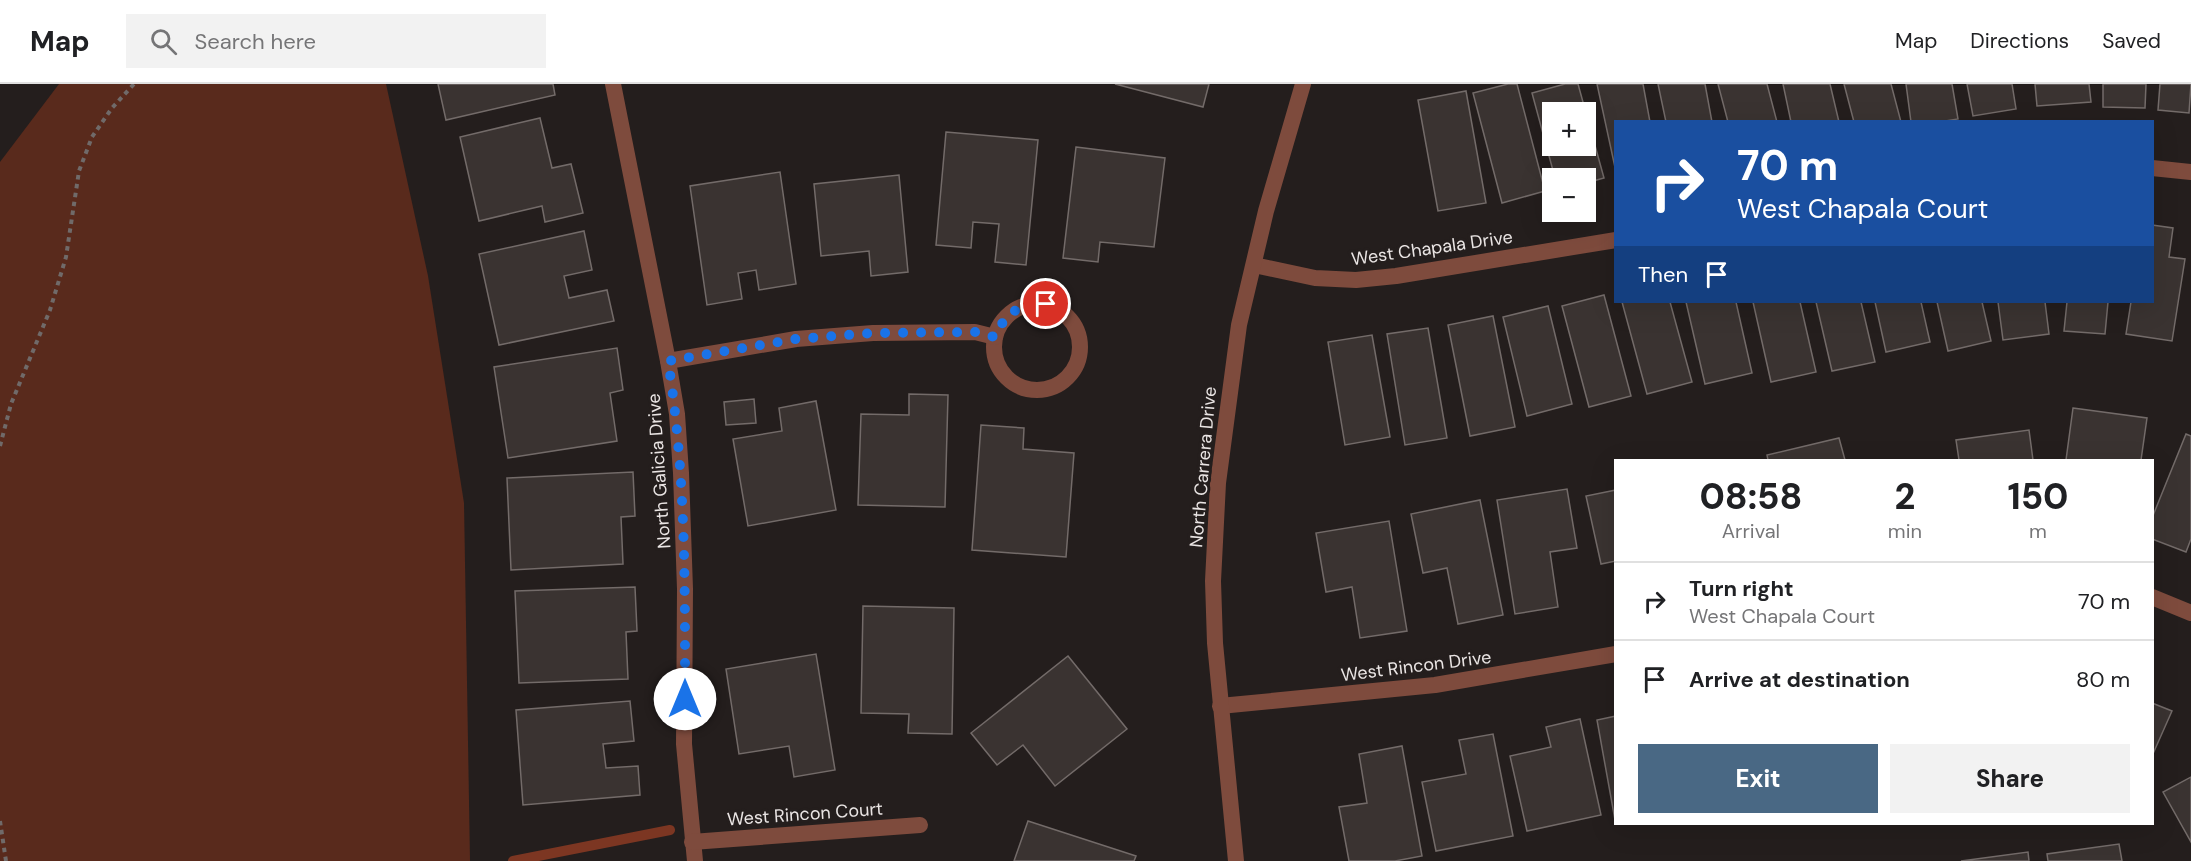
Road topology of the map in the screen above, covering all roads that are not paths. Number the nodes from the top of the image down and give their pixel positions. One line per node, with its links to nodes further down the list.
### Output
1 (613, 84): 8 (street, North Galicia Drive)
2 (1303, 84): 6 (street, North Carrera Drive)
3 (2154, 168): 4 (street)
4 (2191, 172)
5 (1614, 240): 6 (street, West Chapala Drive)
6 (1254, 265): 12 (street, North Carrera Drive)
7 (995, 337): 7 (street); 8 (street)
8 (668, 361): 14 (street, North Galicia Drive)
9 (2154, 598): 10 (street)
10 (2191, 613)
11 (1614, 654): 12 (street, West Rincon Drive)
12 (1220, 705): 16 (street, North Carrera Drive)
13 (920, 825): 14 (street, West Rincon Court)
14 (692, 842): 15 (street, North Galicia Drive)
15 (695, 861)
16 (1236, 861)

